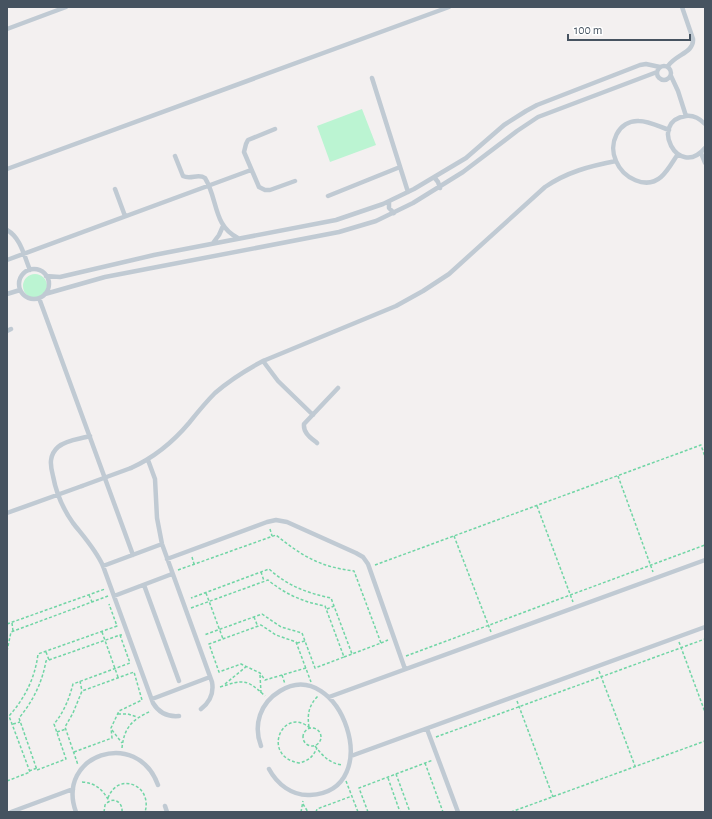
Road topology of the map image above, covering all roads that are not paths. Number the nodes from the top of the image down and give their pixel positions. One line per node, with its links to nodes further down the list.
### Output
1 (66, 7): 4 (lane)
2 (448, 7): 21 (lane)
3 (682, 7): 5 (lane)
4 (7, 29)
5 (668, 66): 6 (lane); 8 (lane)
6 (660, 67): 7 (lane); 23 (lane)
7 (657, 72): 8 (lane); 26 (lane)
8 (671, 76): 10 (lane)
9 (372, 78): 20 (lane)
10 (686, 116): 11 (lane); 13 (lane)
11 (705, 124)
12 (275, 129): 22 (lane)
13 (669, 130): 16 (lane); 18 (lane)
14 (705, 148): 15 (lane)
15 (700, 153): 16 (lane); 19 (lane)
16 (678, 154): 18 (lane)
17 (175, 156): 25 (lane)
18 (616, 161): 45 (lane)
19 (705, 163)
20 (400, 167): 28 (lane); 29 (lane)
21 (7, 169)
22 (251, 170): 24 (lane); 25 (lane)
23 (434, 177): 26 (lane); 28 (lane)
24 (295, 181)
25 (208, 185): 32 (lane); 33 (lane)
26 (440, 188): 31 (lane)
27 (115, 189): 32 (lane)
28 (408, 192): 30 (lane)
29 (328, 196)
30 (389, 202): 31 (lane); 35 (lane)
31 (394, 213): 43 (lane)
32 (125, 216): 37 (lane)
33 (223, 226): 35 (lane); 36 (lane)
34 (7, 230): 37 (lane)
35 (239, 238): 36 (lane)
36 (213, 243): 40 (lane)
37 (23, 254): 38 (lane); 39 (lane)
38 (7, 260)
39 (30, 270): 40 (lane); 41 (lane)
40 (46, 276): 43 (lane)
41 (20, 290): 42 (lane); 44 (lane)
42 (7, 294)
43 (45, 294): 44 (lane)
44 (39, 298): 48 (lane)
45 (263, 361): 47 (lane); 50 (lane)
46 (338, 388): 47 (lane)
47 (313, 415): 49 (lane)
48 (90, 436): 51 (lane); 54 (lane)
49 (317, 443)
50 (148, 460): 51 (lane, bridge); 53 (lane)
51 (58, 495): 52 (lane); 57 (lane)
52 (7, 513)
53 (162, 544): 54 (lane); 55 (lane)
54 (133, 555): 57 (lane)
55 (167, 559): 58 (lane); 62 (lane)
56 (705, 560): 62 (lane)
57 (103, 566): 60 (lane)
58 (172, 573): 59 (lane); 63 (lane)
59 (144, 585): 60 (lane); 64 (lane)
60 (114, 596): 66 (lane)
61 (705, 627): 69 (lane)
62 (405, 669): 65 (lane)
63 (210, 677): 66 (lane); 67 (lane)
64 (179, 681)
65 (329, 697): 70 (lane); 71 (lane)
66 (152, 699): 68 (lane)
67 (200, 709)
68 (179, 716)
69 (427, 729): 71 (lane); 79 (lane)
70 (261, 746)
71 (351, 756): 72 (lane)
72 (269, 769)
73 (158, 785): 74 (lane)
74 (73, 789): 76 (lane); 77 (lane)
75 (165, 806): 78 (lane)
76 (11, 812)
77 (76, 812)
78 (166, 812)
79 (458, 812)

